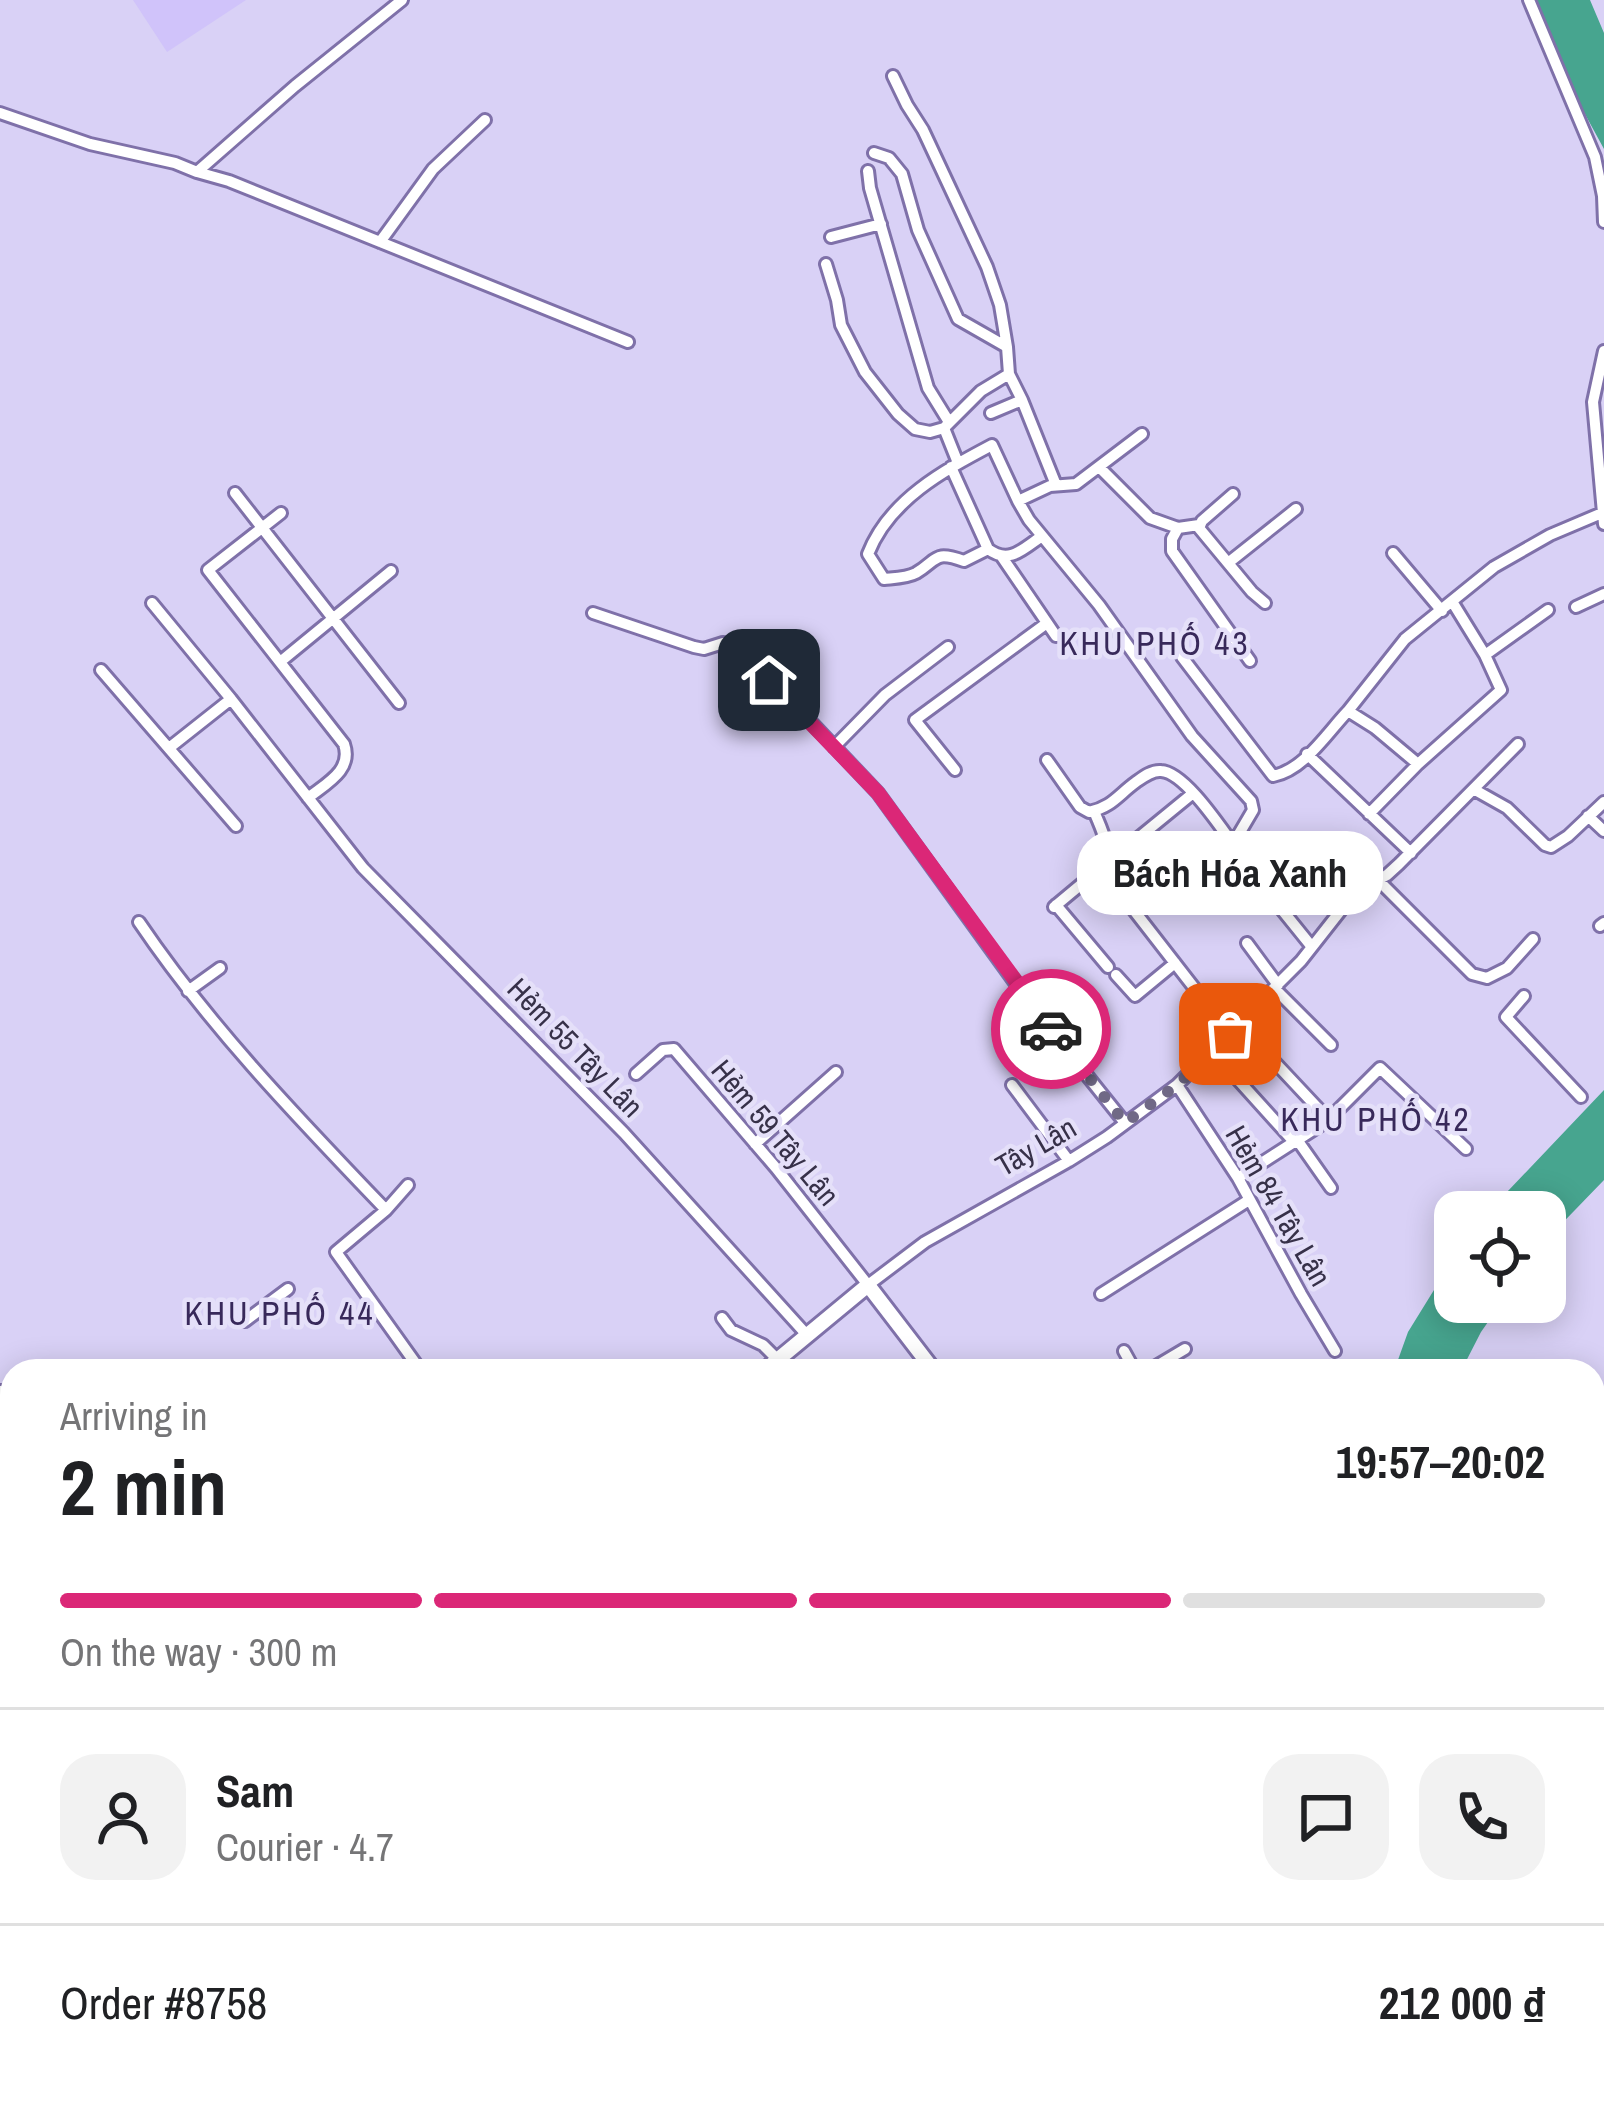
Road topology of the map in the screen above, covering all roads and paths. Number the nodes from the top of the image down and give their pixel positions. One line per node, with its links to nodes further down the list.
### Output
1 (402, 0): 7 (street)
2 (1529, 0): 9 (street)
3 (893, 76): 15 (street)
4 (0, 113): 7 (street)
5 (485, 120): 12 (street)
6 (874, 153): 15 (street)
7 (196, 172): 12 (street)
8 (868, 172): 10 (street)
9 (1604, 222)
10 (877, 225): 11 (street); 20 (street)
11 (831, 237)
12 (380, 242): 14 (street)
13 (826, 265): 20 (street)
14 (628, 342)
15 (1007, 347): 17 (street)
16 (1604, 351): 30 (street)
17 (1009, 374): 18 (street); 20 (street)
18 (1022, 400): 19 (street); 24 (street)
19 (991, 413)
20 (946, 425): 22 (street)
21 (1142, 434): 23 (street)
22 (955, 465): 27 (street); 35 (street); 35 (street)
23 (1099, 467): 24 (street); 32 (street)
24 (1056, 485): 27 (street)
25 (235, 493): 33 (street)
26 (1233, 494): 31 (street)
27 (1018, 501): 34 (street)
28 (1297, 509): 38 (street)
29 (281, 514): 33 (street)
30 (1603, 519): 43 (street)
31 (1199, 525): 32 (street); 38 (street)
32 (1178, 528): 53 (street)
33 (262, 529): 47 (street); 54 (street)
34 (1042, 536): 37 (street); 76 (street)
35 (988, 548): 37 (street)
36 (1393, 553): 43 (street)
37 (1002, 557): 48 (street)
38 (1228, 563): 42 (street)
39 (391, 571): 47 (street)
40 (1604, 594): 44 (street)
41 (152, 603): 56 (street, Hẻm 55 Tây Lân)
42 (1265, 603)
43 (1447, 607): 51 (street); 58 (street)
44 (1576, 607)
45 (1547, 610): 51 (street)
46 (593, 613): 60 (street)
47 (334, 619): 54 (street); 57 (street)
48 (1047, 623): 49 (street); 65 (street)
49 (1056, 636)
50 (949, 647): 60 (street)
51 (1485, 655): 64 (street)
52 (1182, 657): 62 (street)
53 (1250, 661)
54 (280, 662): 68 (street)
55 (101, 670): 61 (street)
56 (231, 699): 61 (street); 68 (street, Hẻm 55 Tây Lân)
57 (399, 703)
58 (1348, 711): 62 (street); 64 (street)
59 (1518, 744): 66 (street, Tây Lân)
60 (834, 747): 99 (street)
61 (169, 748): 73 (street)
62 (1307, 754): 71 (street)
63 (1047, 760): 70 (street)
64 (1418, 764): 71 (street)
65 (955, 770)
66 (1475, 790): 72 (street); 77 (street, Tây Lân)
67 (1192, 794): 70 (street); 75 (street); 76 (street)
68 (308, 798): 114 (street, Hẻm 55 Tây Lân)
69 (1604, 802): 72 (street)
70 (1094, 811): 84 (street)
71 (1369, 814): 77 (street)
72 (1588, 816): 74 (street)
73 (236, 826)
74 (1604, 831)
75 (1137, 839)
76 (1233, 844): 83 (street)
77 (1411, 853): 78 (street, Tây Lân)
78 (1377, 879): 81 (street); 83 (street, Tây Lân)
79 (1129, 904): 84 (street)
80 (139, 922): 87 (street)
81 (1533, 939)
82 (1246, 943): 86 (street)
83 (1312, 947): 86 (street, Tây Lân)
84 (1175, 963): 90 (street)
85 (220, 968): 87 (street)
86 (1276, 986): 89 (street, Tây Lân); 91 (street)
87 (188, 991): 108 (street)
88 (1523, 996): 97 (street)
89 (1240, 1024): 90 (street, Tây Lân); 98 (street)
90 (1230, 1034): 92 (street, Tây Lân)
91 (1331, 1045)
92 (1212, 1051): 96 (street, Tây Lân); 100 (street)
93 (836, 1072): 101 (street)
94 (635, 1074): 101 (street, Hẻm 59 Tây Lân)
95 (1012, 1085): 103 (street)
96 (1177, 1085): 99 (street, Tây Lân); 104 (street, Hẻm 84 Tây Lân)
97 (1581, 1097)
98 (1328, 1118): 100 (street); 102 (street)
99 (1125, 1123): 103 (street, Tây Lân)
100 (1296, 1142): 104 (street); 106 (street)
101 (755, 1144): 109 (street, Hẻm 59 Tây Lân)
102 (1466, 1149)
103 (1069, 1161): 109 (street, Tây Lân)
104 (1238, 1178): 107 (street, Hẻm 84 Tây Lân)
105 (408, 1185): 108 (street)
106 (1331, 1188)
107 (1249, 1199): 111 (street); 117 (street, Hẻm 84 Tây Lân)
108 (386, 1210): 118 (street)
109 (868, 1285): 114 (street, Tây Lân); 120 (street)
110 (288, 1289): 113 (street)
111 (1101, 1294)
112 (722, 1318): 119 (street)
113 (245, 1321)
114 (806, 1334): 119 (street, Tây Lân)
115 (1185, 1349): 122 (street)
116 (1124, 1351): 121 (street)
117 (1335, 1352)
118 (413, 1359)
119 (777, 1359)
120 (925, 1359)
121 (1128, 1359)
122 (1168, 1359)

